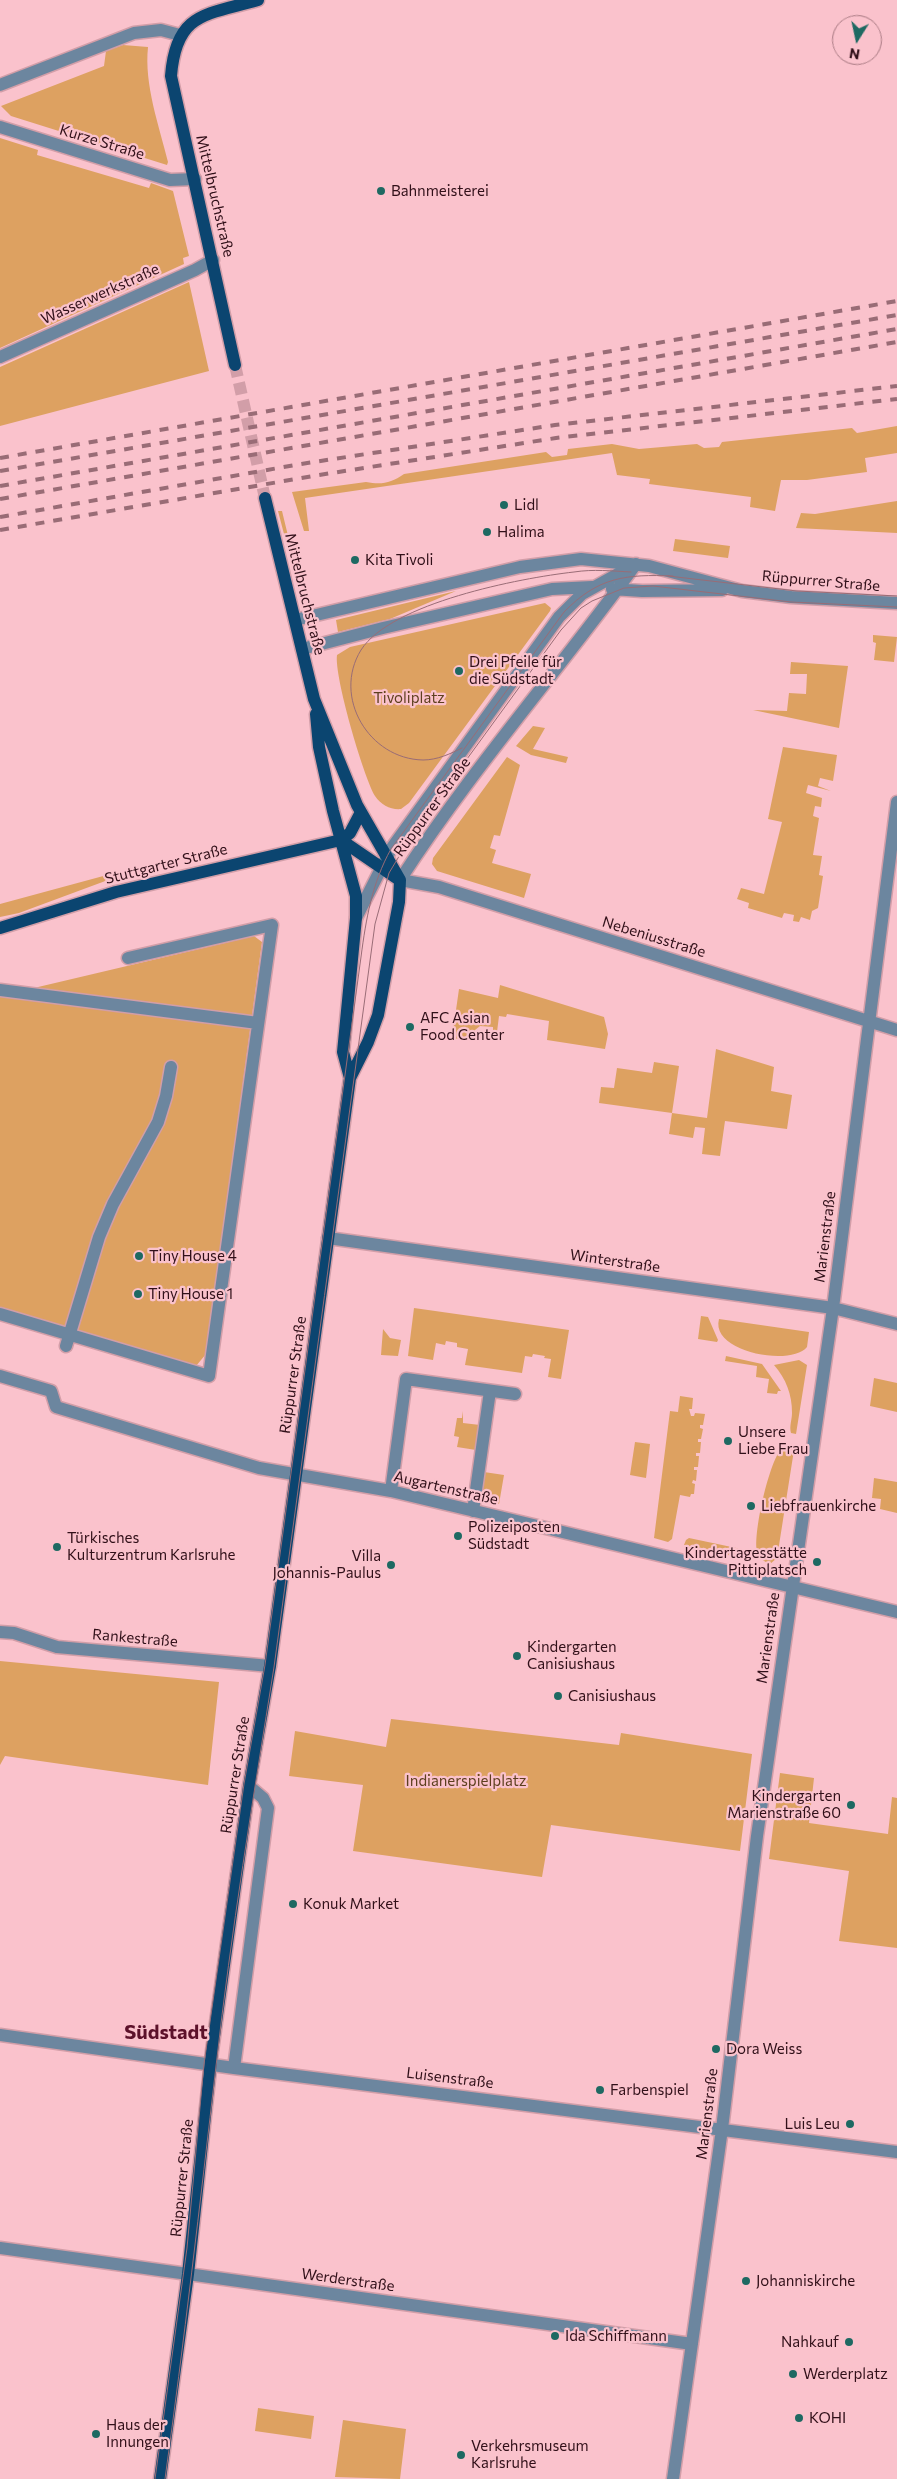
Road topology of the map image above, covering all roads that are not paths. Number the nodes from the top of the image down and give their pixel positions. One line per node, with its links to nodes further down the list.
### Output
1 (258, 0): 2 (main road)
2 (180, 35): 3 (street); 5 (main road, Mittelbruchstraße)
3 (0, 85)
4 (0, 127): 5 (street, Kurze Straße)
5 (195, 179): 6 (main road, Mittelbruchstraße)
6 (213, 260): 7 (street, Wasserwerkstraße); 8 (main road, Mittelbruchstraße)
7 (0, 357)
8 (236, 365)
9 (265, 498): 15 (main road, Mittelbruchstraße)
10 (636, 564): 11 (street); 12 (street, Rüppurrer Straße); 13 (street, Rüppurrer Straße); 15 (street)
11 (593, 587): 12 (street, Rüppurrer Straße); 16 (street); 21 (street)
12 (618, 589): 13 (street, Rüppurrer Straße); 23 (street, Rüppurrer Straße)
13 (742, 591): 14 (street, Rüppurrer Straße)
14 (897, 603)
15 (295, 620): 16 (main road, Mittelbruchstraße)
16 (302, 649): 17 (main road, Mittelbruchstraße)
17 (314, 699): 19 (main road, Mittelbruchstraße); 20 (main road, Mittelbruchstraße)
18 (897, 802): 28 (street, Marienstraße)
19 (361, 812): 20 (main road); 21 (main road, Mittelbruchstraße)
20 (341, 840): 22 (main road); 24 (main road, Rüppurrer Straße); 25 (main road, Stuttgarter Straße)
21 (387, 856): 22 (street); 23 (main road, Mittelbruchstraße)
22 (381, 868): 23 (main road); 24 (street)
23 (400, 880): 28 (street, Nebeniusstraße); 32 (main road, Rüppurrer Straße)
24 (356, 918): 32 (main road, Rüppurrer Straße)
25 (0, 928)
26 (128, 958): 29 (street)
27 (0, 990): 29 (street)
28 (869, 1021): 30 (street, Nebeniusstraße); 34 (street, Marienstraße)
29 (258, 1023): 37 (street)
30 (897, 1030)
31 (171, 1068): 37 (street)
32 (350, 1078): 33 (main road, Rüppurrer Straße)
33 (328, 1238): 34 (street, Winterstraße); 41 (main road, Rüppurrer Straße)
34 (833, 1308): 36 (street, Winterstraße); 44 (street, Marienstraße)
35 (0, 1314): 37 (street)
36 (897, 1324)
37 (68, 1340)
38 (0, 1376): 41 (street, Augartenstraße)
39 (490, 1391): 40 (street); 42 (street); 43 (street)
40 (514, 1394)
41 (296, 1474): 42 (street, Augartenstraße); 47 (main road, Rüppurrer Straße)
42 (391, 1491): 43 (street, Augartenstraße)
43 (473, 1511): 44 (street, Augartenstraße)
44 (792, 1587): 45 (street, Augartenstraße); 52 (street, Marienstraße)
45 (897, 1612)
46 (0, 1632): 47 (street, Rankestraße)
47 (270, 1666): 48 (main road, Rüppurrer Straße)
48 (249, 1786): 50 (main road, Rüppurrer Straße); 51 (street)
49 (0, 2035): 50 (street, Luisenstraße)
50 (210, 2065): 51 (street, Luisenstraße); 55 (main road, Rüppurrer Straße)
51 (234, 2068): 52 (street, Luisenstraße)
52 (722, 2129): 53 (street, Luisenstraße); 56 (street, Marienstraße)
53 (897, 2152)
54 (0, 2248): 55 (street, Werderstraße)
55 (188, 2274): 56 (street, Werderstraße); 57 (main road, Rüppurrer Straße)
56 (692, 2344): 58 (street, Marienstraße)
57 (160, 2479)
58 (673, 2479)

